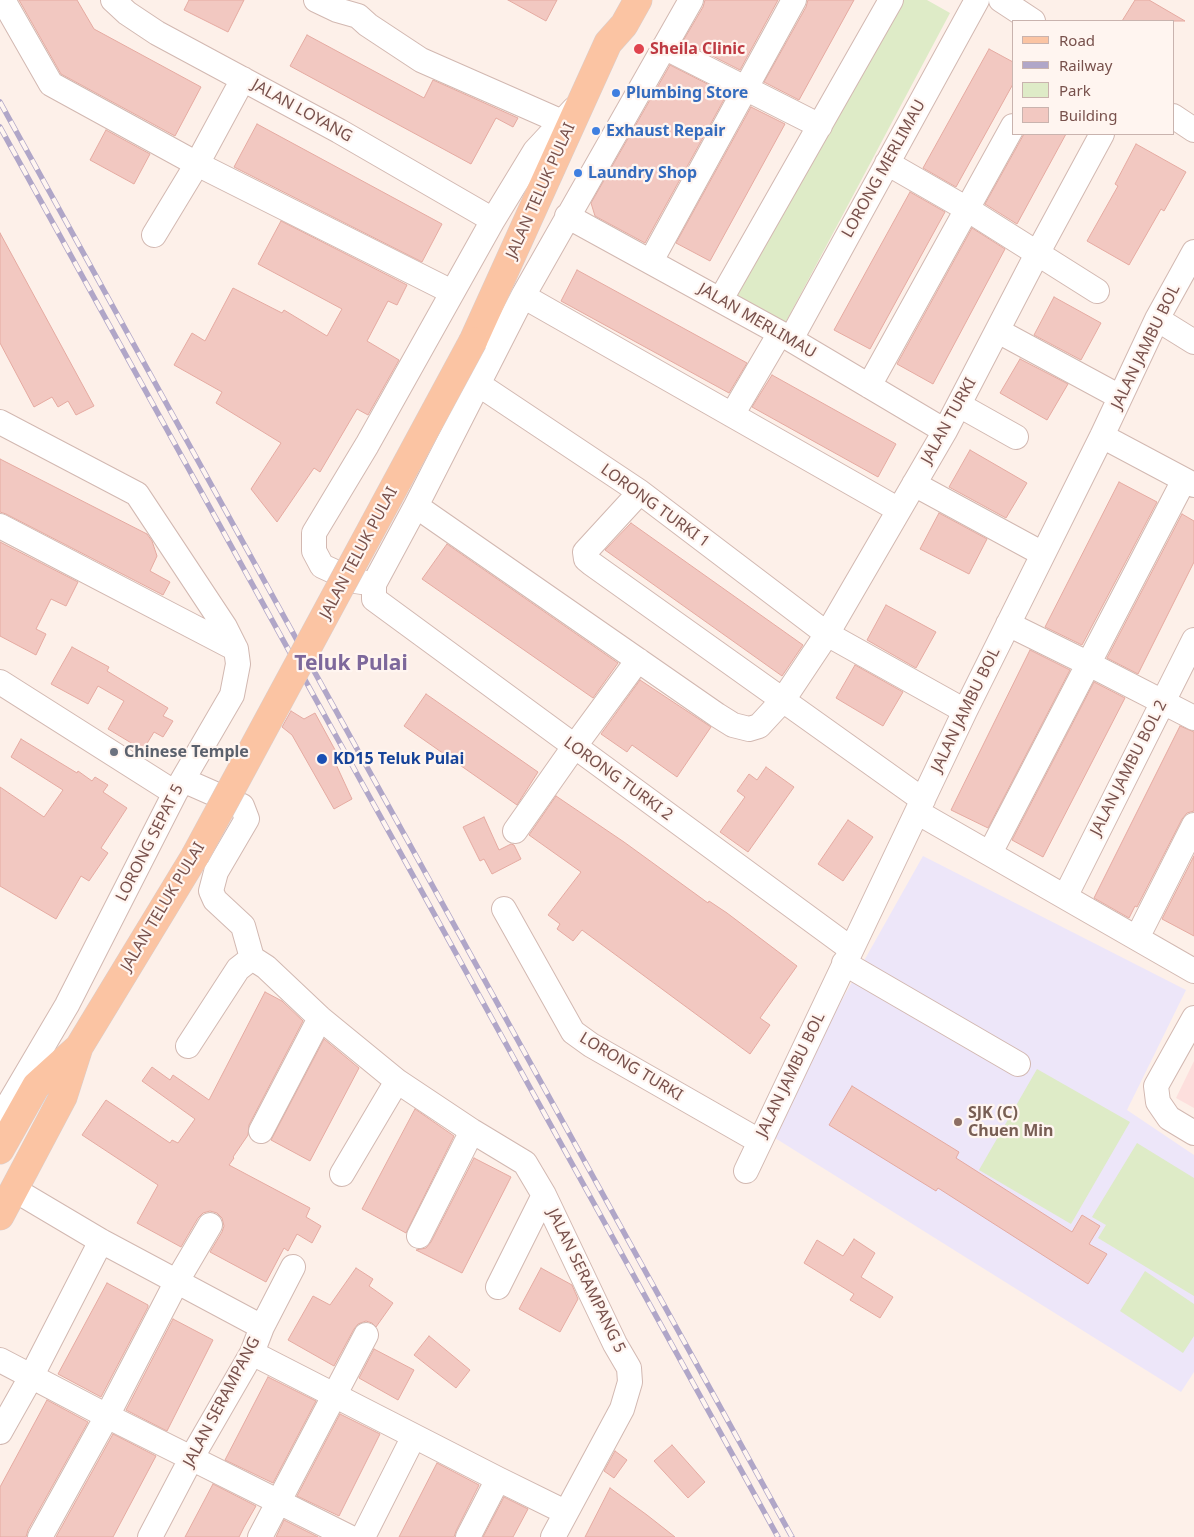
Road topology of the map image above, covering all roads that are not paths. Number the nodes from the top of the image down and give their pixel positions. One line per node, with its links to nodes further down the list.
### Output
1 (2, 0): 24 (street)
2 (113, 0): 14 (street, JALAN LOYANG)
3 (316, 0): 18 (street)
4 (616, 0): 12 (main road, JALAN TELUK PULAI)
5 (638, 0): 12 (main road, JALAN TELUK PULAI)
6 (692, 0): 13 (street)
7 (794, 0): 15 (street)
8 (891, 0): 19 (street)
9 (977, 0): 23 (street, LORONG MERLIMAU)
10 (1000, 0): 11 (street)
11 (1031, 20)
12 (608, 43): 16 (main road, JALAN TELUK PULAI)
13 (664, 48): 15 (street); 26 (street)
14 (243, 79): 24 (street); 27 (street, JALAN LOYANG)
15 (746, 89): 19 (street); 31 (street)
16 (584, 98): 18 (street); 83 (main road, JALAN TELUK PULAI, bridge)
17 (1174, 117): 21 (street)
18 (562, 122): 27 (street)
19 (820, 126): 35 (street)
20 (1012, 128): 25 (street)
21 (1194, 130)
22 (1101, 135): 30 (street, JALAN TURKI)
23 (887, 163): 25 (street); 38 (street, LORONG MERLIMAU)
24 (197, 164): 28 (street); 33 (street)
25 (967, 209): 30 (street); 41 (street)
26 (567, 216): 31 (street, JALAN MERLIMAU); 34 (street)
27 (493, 220): 33 (street)
28 (154, 235)
29 (1194, 252): 36 (street, JALAN JAMBU BOL)
30 (1037, 254): 32 (street); 37 (street, JALAN TURKI)
31 (650, 261): 35 (street, JALAN MERLIMAU)
32 (1097, 291)
33 (452, 292): 56 (street)
34 (523, 296): 40 (street); 44 (street)
35 (721, 300): 38 (street, JALAN MERLIMAU)
36 (1157, 319): 39 (street); 42 (street, JALAN JAMBU BOL)
37 (998, 331): 42 (street); 43 (street, JALAN TURKI)
38 (786, 336): 41 (street, JALAN MERLIMAU); 44 (street, LORONG MERLIMAU)
39 (1194, 342)
40 (478, 384): 51 (street, LORONG TURKI 1); 52 (street)
41 (869, 386): 46 (street, JALAN MERLIMAU)
42 (1120, 396): 47 (street, JALAN JAMBU BOL)
43 (958, 405): 46 (street, JALAN TURKI); 48 (street)
44 (732, 415): 53 (street)
45 (0, 422): 60 (street, LORONG SEPAT 5)
46 (944, 430): 50 (street, JALAN TURKI)
47 (1102, 436): 49 (street); 55 (street, JALAN JAMBU BOL)
48 (1016, 437)
49 (1189, 482): 62 (street)
50 (914, 484): 53 (street, JALAN TURKI); 55 (street)
51 (640, 492): 58 (street, LORONG TURKI 1); 64 (street)
52 (416, 506): 56 (street); 61 (street, JALAN TURKI)
53 (899, 510): 58 (street, JALAN TURKI)
54 (0, 526): 60 (street)
55 (1043, 554): 57 (street, JALAN JAMBU BOL)
56 (374, 584): 68 (street, LORONG TURKI 2)
57 (1008, 624): 62 (street); 66 (street, JALAN JAMBU BOL)
58 (827, 634): 64 (street, JALAN TURKI); 66 (street, LORONG TURKI 1)
59 (1194, 640): 65 (street, JALAN JAMBU BOL 2)
60 (236, 650): 69 (street, LORONG SEPAT 5)
61 (638, 660): 64 (street, JALAN TURKI); 68 (street)
62 (1088, 663): 65 (street); 73 (street)
63 (0, 682): 69 (street)
64 (783, 700): 70 (street)
65 (1163, 702): 67 (street); 74 (street, JALAN JAMBU BOL 2)
66 (965, 711): 70 (street, JALAN JAMBU BOL)
67 (1194, 718)
68 (574, 747): 72 (street); 77 (street, LORONG TURKI 2)
69 (179, 787): 78 (street); 86 (street, LORONG SEPAT 5)
70 (920, 806): 73 (street); 77 (street, JALAN JAMBU BOL)
71 (1194, 825): 76 (street)
72 (515, 831)
73 (990, 854): 74 (street)
74 (1065, 896): 76 (street)
75 (504, 909): 90 (street, LORONG TURKI)
76 (1138, 938): 79 (street)
77 (848, 956): 84 (street, LORONG TURKI 2); 90 (street, JALAN JAMBU BOL)
78 (252, 958): 80 (street, JALAN SERAMPANG 5); 82 (street)
79 (1194, 971)
80 (320, 1018): 85 (street, JALAN SERAMPANG 5); 87 (street)
81 (1194, 1018): 89 (street)
82 (188, 1046)
83 (79, 1047): 91 (main road, JALAN TELUK PULAI); 94 (main road, JALAN TELUK PULAI)
84 (1018, 1064)
85 (397, 1081): 88 (street, JALAN SERAMPANG 5); 93 (street)
86 (0, 1119)
87 (261, 1131)
88 (472, 1131): 95 (street, JALAN SERAMPANG 5); 98 (street)
89 (1194, 1133)
90 (759, 1141): 92 (street, JALAN JAMBU BOL)
91 (0, 1150)
92 (746, 1171)
93 (342, 1174)
94 (15, 1190): 96 (main road, JALAN TELUK PULAI); 99 (street)
95 (544, 1195): 102 (street); 115 (street, JALAN SERAMPANG 5)
96 (0, 1216)
97 (210, 1225): 101 (street)
98 (419, 1236)
99 (101, 1241): 101 (street); 107 (street)
100 (293, 1267): 103 (street, JALAN SERAMPANG)
101 (176, 1281): 103 (street); 109 (street)
102 (498, 1287)
103 (262, 1327): 105 (street, JALAN SERAMPANG)
104 (366, 1335): 108 (street)
105 (252, 1352): 108 (street); 112 (street, JALAN SERAMPANG)
106 (0, 1360): 107 (street)
107 (31, 1377): 109 (street); 110 (street)
108 (333, 1395): 111 (street); 114 (street)
109 (107, 1416): 112 (street); 116 (street)
110 (0, 1432)
111 (414, 1436): 113 (street); 120 (street)
112 (192, 1457): 114 (street); 117 (street, JALAN SERAMPANG)
113 (498, 1479): 115 (street); 121 (street)
114 (279, 1501): 118 (street); 119 (street)
115 (565, 1512): 122 (street, JALAN SERAMPANG 5)
116 (40, 1537)
117 (150, 1537)
118 (260, 1537)
119 (349, 1537)
120 (363, 1537)
121 (468, 1537)
122 (552, 1537)

